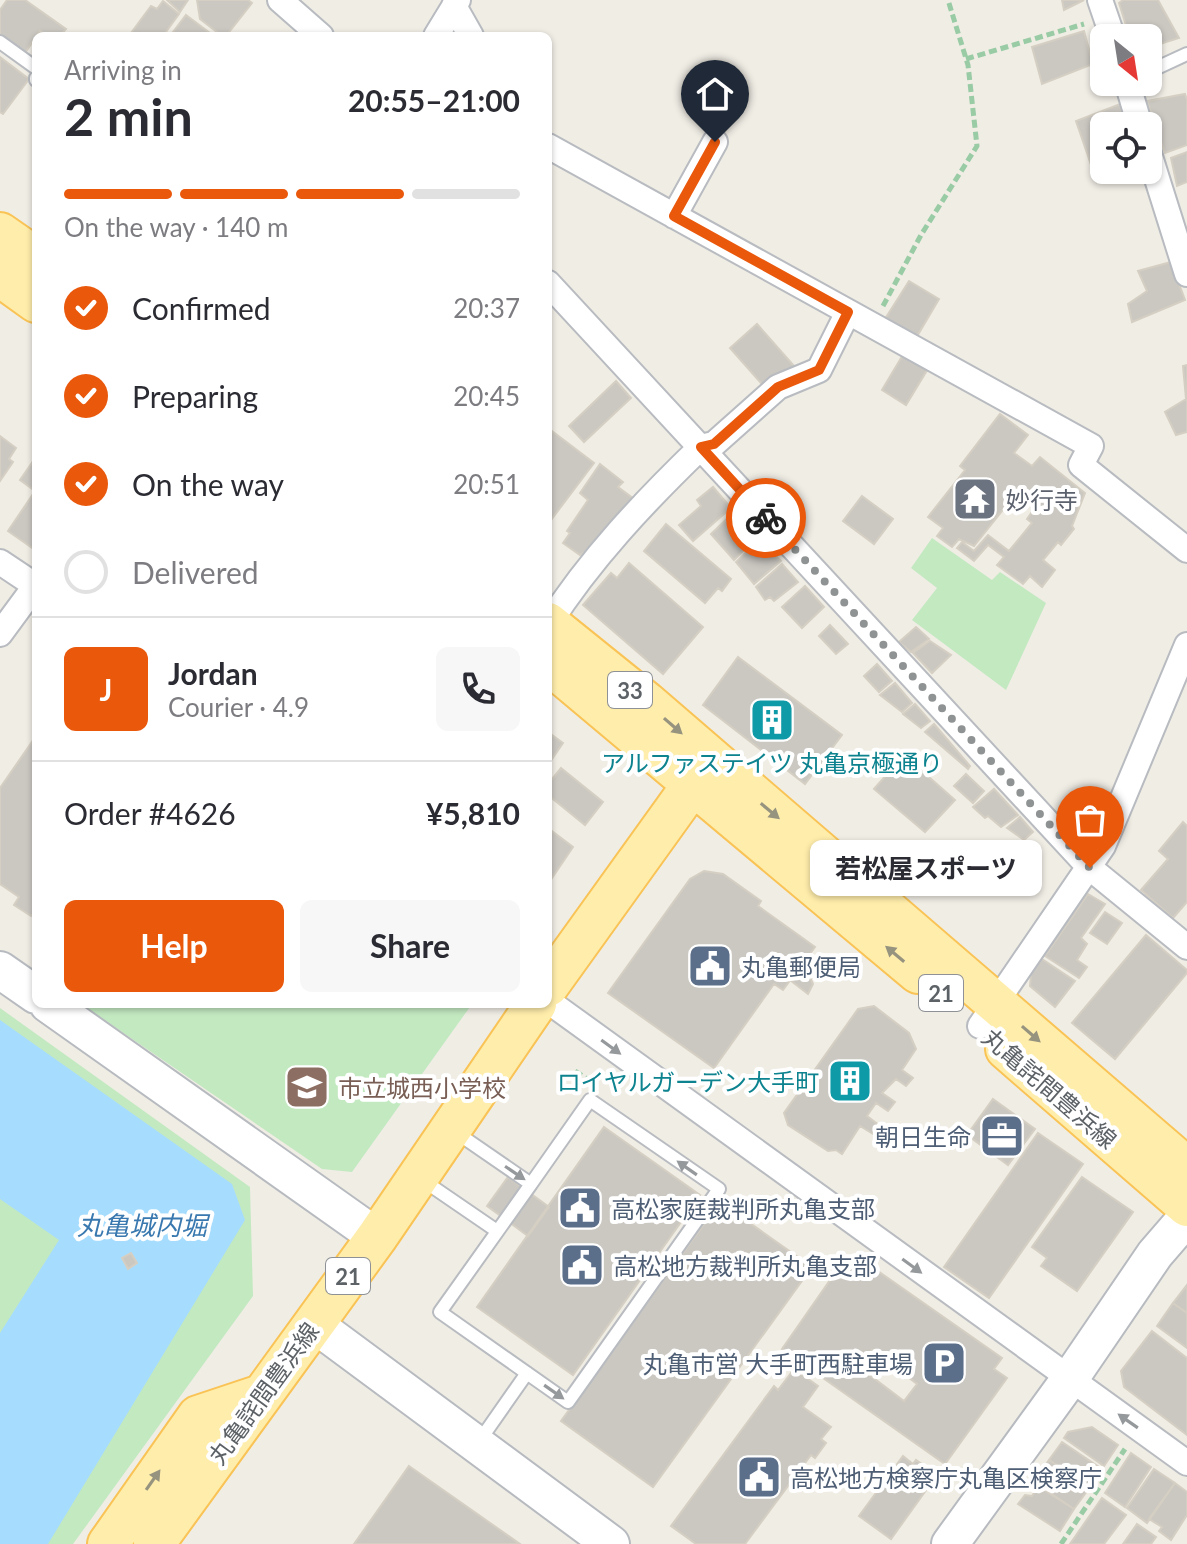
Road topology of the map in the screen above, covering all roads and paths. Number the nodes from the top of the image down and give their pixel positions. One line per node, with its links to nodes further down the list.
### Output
1 (280, 0): 5 (street)
2 (948, 0): 10 (path)
3 (456, 3): 6 (street); 7 (street)
4 (1106, 19): 10 (path)
5 (316, 32)
6 (438, 32)
7 (469, 32)
8 (0, 42): 11 (lane)
9 (1187, 54): 12 (lane)
10 (966, 59): 24 (path)
11 (32, 65)
12 (1162, 66)
13 (715, 142): 16 (street)
14 (552, 148): 16 (street)
15 (1159, 184): 19 (street)
16 (674, 216): 23 (street)
17 (0, 233): 18 (main road)
18 (32, 255)
19 (1187, 274)
20 (0, 276): 22 (main road)
21 (552, 287): 25 (street)
22 (32, 299)
23 (848, 312): 24 (street); 25 (street)
24 (872, 326): 26 (street)
25 (701, 447): 30 (street); 36 (street)
26 (1187, 550)
27 (0, 562): 28 (street)
28 (32, 583)
29 (32, 591): 32 (street)
30 (552, 618)
31 (552, 628): 35 (main road, 丸亀詫間豊浜線 / 33, one-way to 35)
32 (0, 634)
33 (1187, 645): 36 (street)
34 (552, 666): 35 (main road, 33)
35 (702, 772): 39 (main road); 44 (main road, 丸亀詫間豊浜線 / 21)
36 (1090, 868): 37 (street); 44 (street)
37 (1187, 947)
38 (0, 970): 40 (street)
39 (552, 980)
40 (32, 992)
41 (552, 1004): 55 (street, one-way to 55)
42 (54, 1008): 52 (street)
43 (533, 1008): 45 (main road, 丸亀詫間豊浜線 / 21)
44 (988, 1015): 46 (main road, 丸亀詫間豊浜線 / 21, one-way to 46); 49 (main road, 丸亀詫間豊浜線 / 21)
45 (451, 1129): 47 (main road, 丸亀詫間豊浜線 / 21); 48 (lane, one-way to 48)
46 (1187, 1168)
47 (418, 1177): 51 (lane); 52 (main road, 丸亀詫間豊浜線 / 21)
48 (531, 1184): 51 (lane); 54 (lane, one-way to 48)
49 (1187, 1206)
50 (1187, 1217): 55 (street)
51 (497, 1231): 54 (lane)
52 (377, 1237): 53 (main road, 丸亀詫間豊浜線 / 21)
53 (314, 1324): 56 (main road, 丸亀詫間豊浜線 / 21); 58 (street)
54 (527, 1373): 58 (lane)
55 (1069, 1380): 57 (street, one-way to 55); 60 (street)
56 (261, 1395): 61 (main road, one-way to 56); 62 (main road, 丸亀詫間豊浜線 / 21)
57 (1138, 1429): 59 (street); 64 (path)
58 (477, 1445): 63 (street)
59 (1187, 1463)
60 (952, 1543)
61 (108, 1544)
62 (154, 1544)
63 (611, 1544)
64 (1061, 1544)

